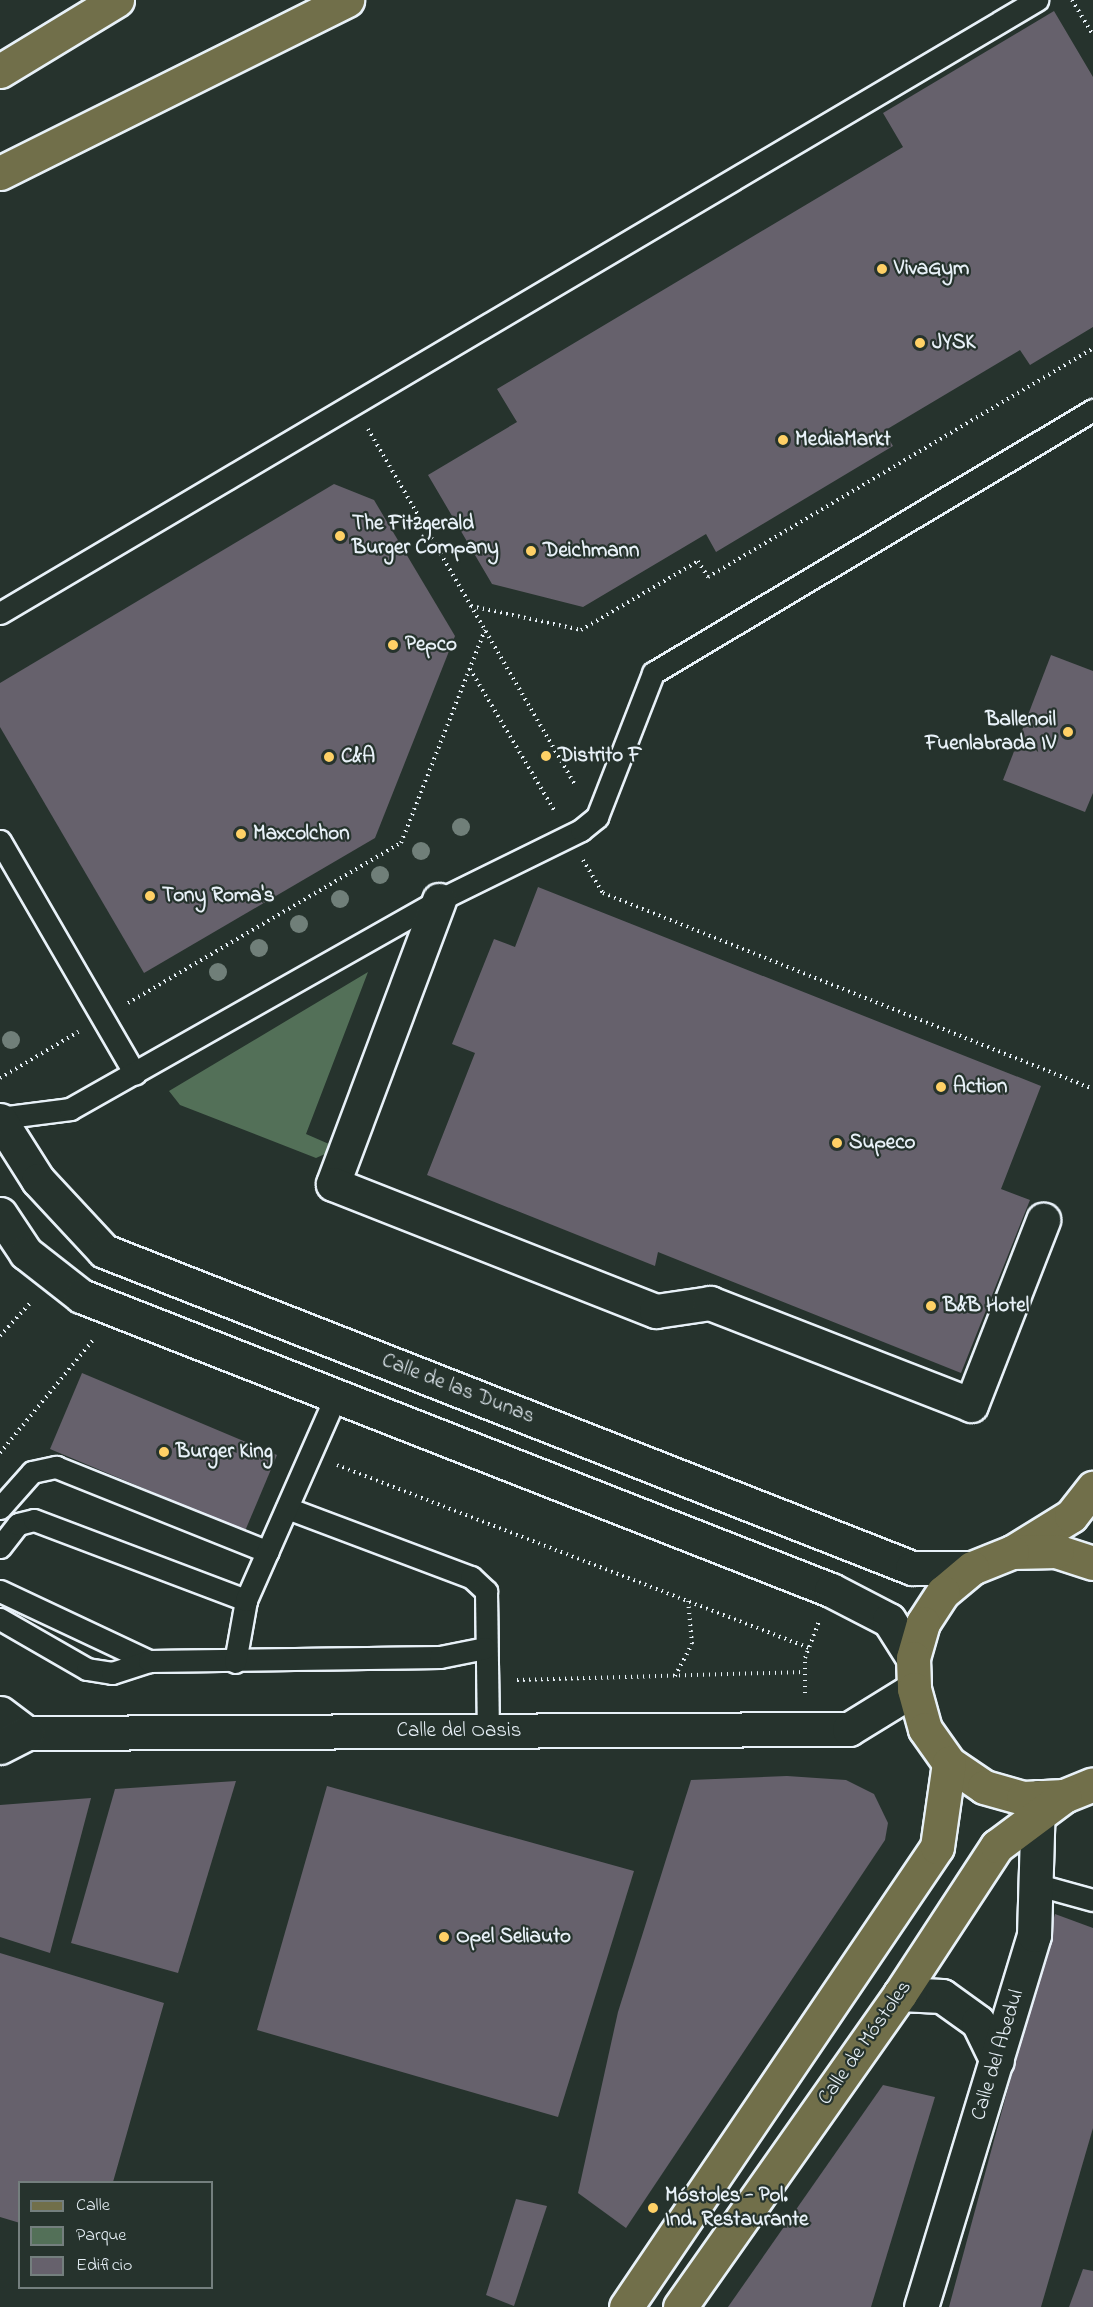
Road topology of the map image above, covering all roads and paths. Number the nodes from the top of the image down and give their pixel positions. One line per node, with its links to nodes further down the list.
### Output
1 (117, 0): 6 (main road)
2 (347, 0): 7 (main road)
3 (1037, 0): 9 (lane)
4 (1072, 0): 5 (path)
5 (1093, 35)
6 (0, 71)
7 (0, 173)
8 (1093, 348): 11 (path)
9 (353, 403): 11 (path); 12 (lane)
10 (1093, 410): 15 (lane)
11 (471, 606): 13 (path)
12 (0, 614)
13 (485, 630): 14 (path); 15 (path)
14 (470, 669): 16 (path); 19 (path)
15 (595, 818): 16 (lane)
16 (568, 835): 18 (lane); 22 (path)
17 (0, 841): 19 (lane)
18 (439, 900): 20 (lane); 25 (street)
19 (103, 1018): 20 (lane); 21 (path)
20 (135, 1074): 23 (lane)
21 (0, 1078)
22 (1093, 1089)
23 (0, 1119): 39 (street, Calle de las Dunas)
24 (0, 1214): 26 (street)
25 (1043, 1220)
26 (54, 1275): 27 (street); 28 (path)
27 (117, 1311): 29 (street); 30 (path)
28 (0, 1336)
29 (335, 1398): 31 (lane); 40 (street)
30 (0, 1453)
31 (310, 1455): 34 (lane); 43 (path)
32 (1093, 1488): 37 (main road)
33 (0, 1508): 36 (lane)
34 (286, 1508): 36 (lane); 45 (lane)
35 (0, 1547): 42 (lane)
36 (268, 1552): 42 (lane)
37 (1012, 1552): 38 (main road); 39 (main road)
38 (1093, 1563)
39 (972, 1568): 50 (main road)
40 (831, 1590): 46 (path); 50 (street)
41 (0, 1591): 47 (lane)
42 (246, 1600): 48 (lane)
43 (688, 1601): 46 (path); 51 (path)
44 (0, 1619): 47 (lane)
45 (485, 1648): 48 (lane); 52 (lane)
46 (809, 1648): 49 (path)
47 (149, 1661): 48 (lane)
48 (236, 1662)
49 (805, 1672): 51 (path); 54 (path)
50 (913, 1674): 54 (street, Calle del Oasis); 57 (main road)
51 (674, 1676): 52 (path)
52 (486, 1681): 55 (lane)
53 (0, 1713): 56 (street, Calle del Oasis)
54 (805, 1729): 55 (street, Calle del Oasis)
55 (488, 1731): 56 (street, Calle del Oasis)
56 (14, 1740)
57 (949, 1763): 58 (main road); 63 (main road)
58 (1059, 1798): 59 (street, Calle del Abedul); 61 (main road, Calle de Móstoles)
59 (1038, 1885): 60 (lane); 62 (street, Calle del Abedul)
60 (1093, 1900)
61 (900, 1994): 62 (street); 64 (main road, Calle de Móstoles)
62 (997, 2061): 65 (street, Calle del Abedul)
63 (626, 2307)
64 (681, 2307)
65 (921, 2307)

